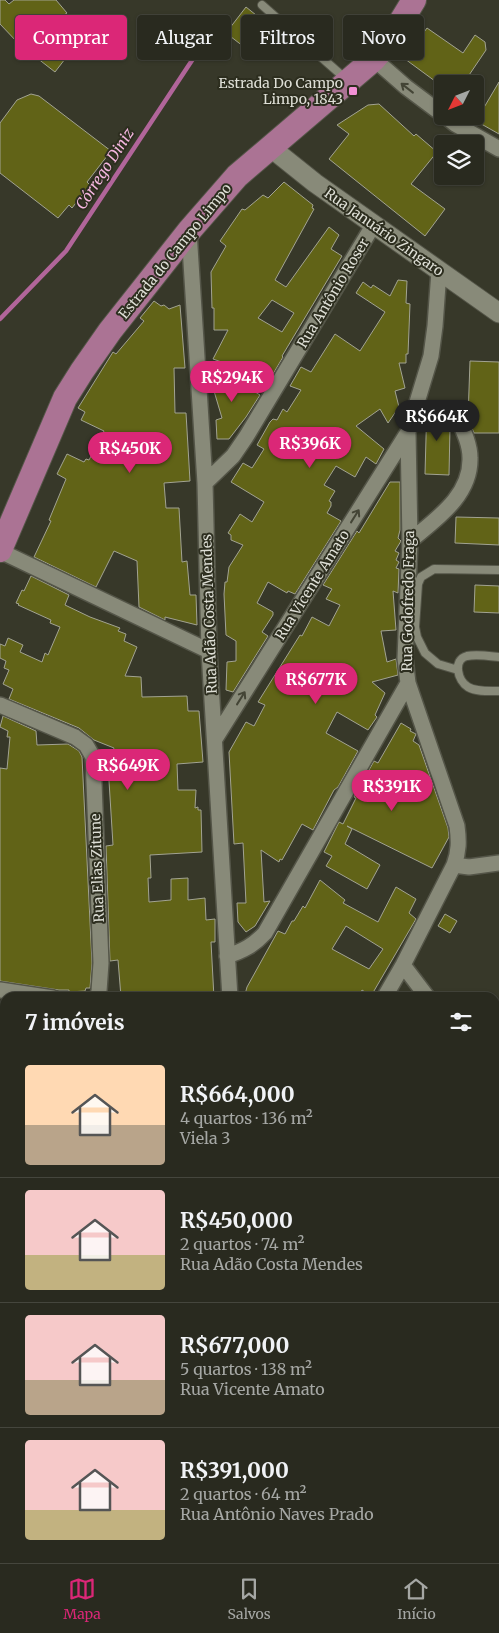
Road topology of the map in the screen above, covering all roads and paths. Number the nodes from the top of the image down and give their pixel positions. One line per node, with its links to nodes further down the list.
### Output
1 (414, 0): 3 (main road, Estrada do Campo Limpo)
2 (262, 6): 6 (lane)
3 (405, 15)
4 (373, 60): 6 (main road, Estrada do Campo Limpo)
5 (375, 60): 7 (street, one-way to 5)
6 (349, 82): 9 (main road, Estrada do Campo Limpo)
7 (434, 107)
8 (458, 125): 10 (street)
9 (270, 147): 11 (street, Rua Januário Zingaro); 12 (main road, Estrada do Campo Limpo)
10 (499, 149)
11 (374, 224): 13 (street, Rua Januário Zingaro); 17 (street, Rua Antônio Roser)
12 (189, 231): 17 (street, Rua Adão Costa Mendes); 19 (main road, Estrada do Campo Limpo)
13 (438, 271): 14 (street, Rua Januário Zingaro); 16 (street, Rua Godofredo Fraga)
14 (499, 313)
15 (456, 414): 18 (street)
16 (408, 432): 18 (street, Rua Godofredo Fraga); 27 (street, Rua Vicente Amato, one-way to 16)
17 (205, 484): 21 (street, Rua Adão Costa Mendes)
18 (410, 541): 24 (street, Rua Godofredo Fraga)
19 (0, 551): 21 (street)
20 (499, 570): 23 (lane)
21 (209, 651): 27 (street, Rua Adão Costa Mendes)
22 (499, 656): 23 (lane)
23 (458, 670): 25 (lane)
24 (408, 683): 29 (street, Rua Godofredo Fraga); 30 (street)
25 (499, 691)
26 (0, 705): 34 (street, Rua Elias Zitune)
27 (215, 739): 30 (street, Rua Adão Costa Mendes)
28 (499, 863): 29 (street)
29 (454, 865): 31 (street, Rua Godofredo Fraga)
30 (228, 956): 35 (street, Rua Adão Costa Mendes)
31 (403, 965): 36 (street, Rua Godofredo Fraga); 37 (street)
32 (0, 990): 33 (street)
33 (13, 992)
34 (98, 992)
35 (230, 992)
36 (387, 992)
37 (423, 992)

